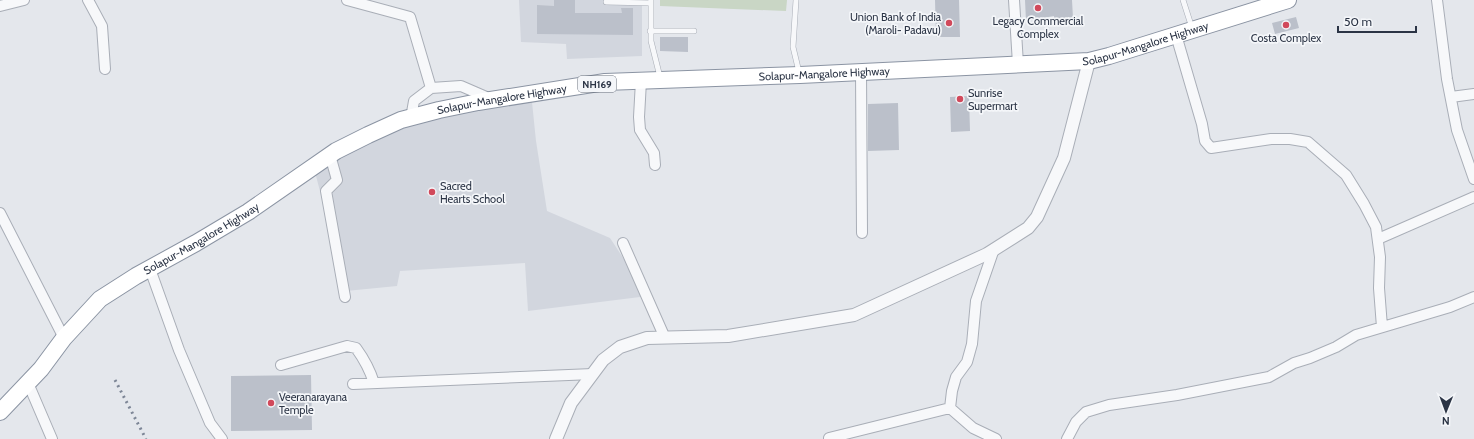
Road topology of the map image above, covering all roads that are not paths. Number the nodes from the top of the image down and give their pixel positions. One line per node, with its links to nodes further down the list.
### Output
1 (88, 0): 18 (street)
2 (347, 0): 23 (street)
3 (796, 0): 20 (lane)
4 (1014, 0): 17 (street)
5 (1183, 0): 12 (lane)
6 (1288, 0): 12 (highway, Solapur-Mangalore Highway / NH169)
7 (1437, 0): 25 (street)
8 (19, 1): 11 (street)
9 (606, 2): 10 (lane)
10 (651, 2): 13 (lane)
11 (0, 6)
12 (1193, 30): 15 (highway, Solapur-Mangalore Highway / NH169)
13 (650, 31): 14 (lane); 21 (lane)
14 (694, 31)
15 (1176, 35): 16 (highway, Solapur-Mangalore Highway / NH169); 34 (street)
16 (1090, 61): 17 (highway, Solapur-Mangalore Highway / NH169); 36 (street)
17 (1018, 64): 19 (highway, Solapur-Mangalore Highway / NH169)
18 (105, 69)
19 (861, 72): 20 (highway, Solapur-Mangalore Highway / NH169); 33 (street)
20 (800, 75): 21 (highway, Solapur-Mangalore Highway / NH169)
21 (661, 80): 22 (highway, Solapur-Mangalore Highway / NH169)
22 (641, 81): 26 (highway, Solapur-Mangalore Highway / NH169); 29 (street)
23 (431, 88): 26 (street); 27 (street)
24 (1474, 94): 25 (street)
25 (1450, 97): 30 (street)
26 (493, 100): 27 (highway, Solapur-Mangalore Highway / NH169)
27 (411, 118): 28 (highway, Solapur-Mangalore Highway / NH169)
28 (330, 155): 37 (highway, Solapur-Mangalore Highway / NH169); 38 (street)
29 (655, 165)
30 (1474, 179)
31 (1474, 197): 34 (street)
32 (0, 213): 41 (street)
33 (862, 233)
34 (1378, 238): 40 (street)
35 (623, 243): 42 (street)
36 (994, 249): 42 (street); 48 (street)
37 (150, 269): 41 (highway, Solapur-Mangalore Highway / NH169); 52 (street)
38 (345, 297)
39 (1474, 297): 40 (street)
40 (1382, 327): 55 (street)
41 (64, 338): 45 (highway, Solapur-Mangalore Highway / NH169)
42 (664, 338): 44 (street)
43 (281, 365): 46 (street)
44 (593, 374): 46 (street); 53 (street)
45 (28, 383): 49 (highway, Solapur-Mangalore Highway / NH169); 51 (street)
46 (374, 383): 47 (street)
47 (353, 384)
48 (950, 408): 50 (street); 54 (street)
49 (0, 412)
50 (829, 438)
51 (52, 439)
52 (222, 439)
53 (556, 439)
54 (996, 439)
55 (1067, 439)

